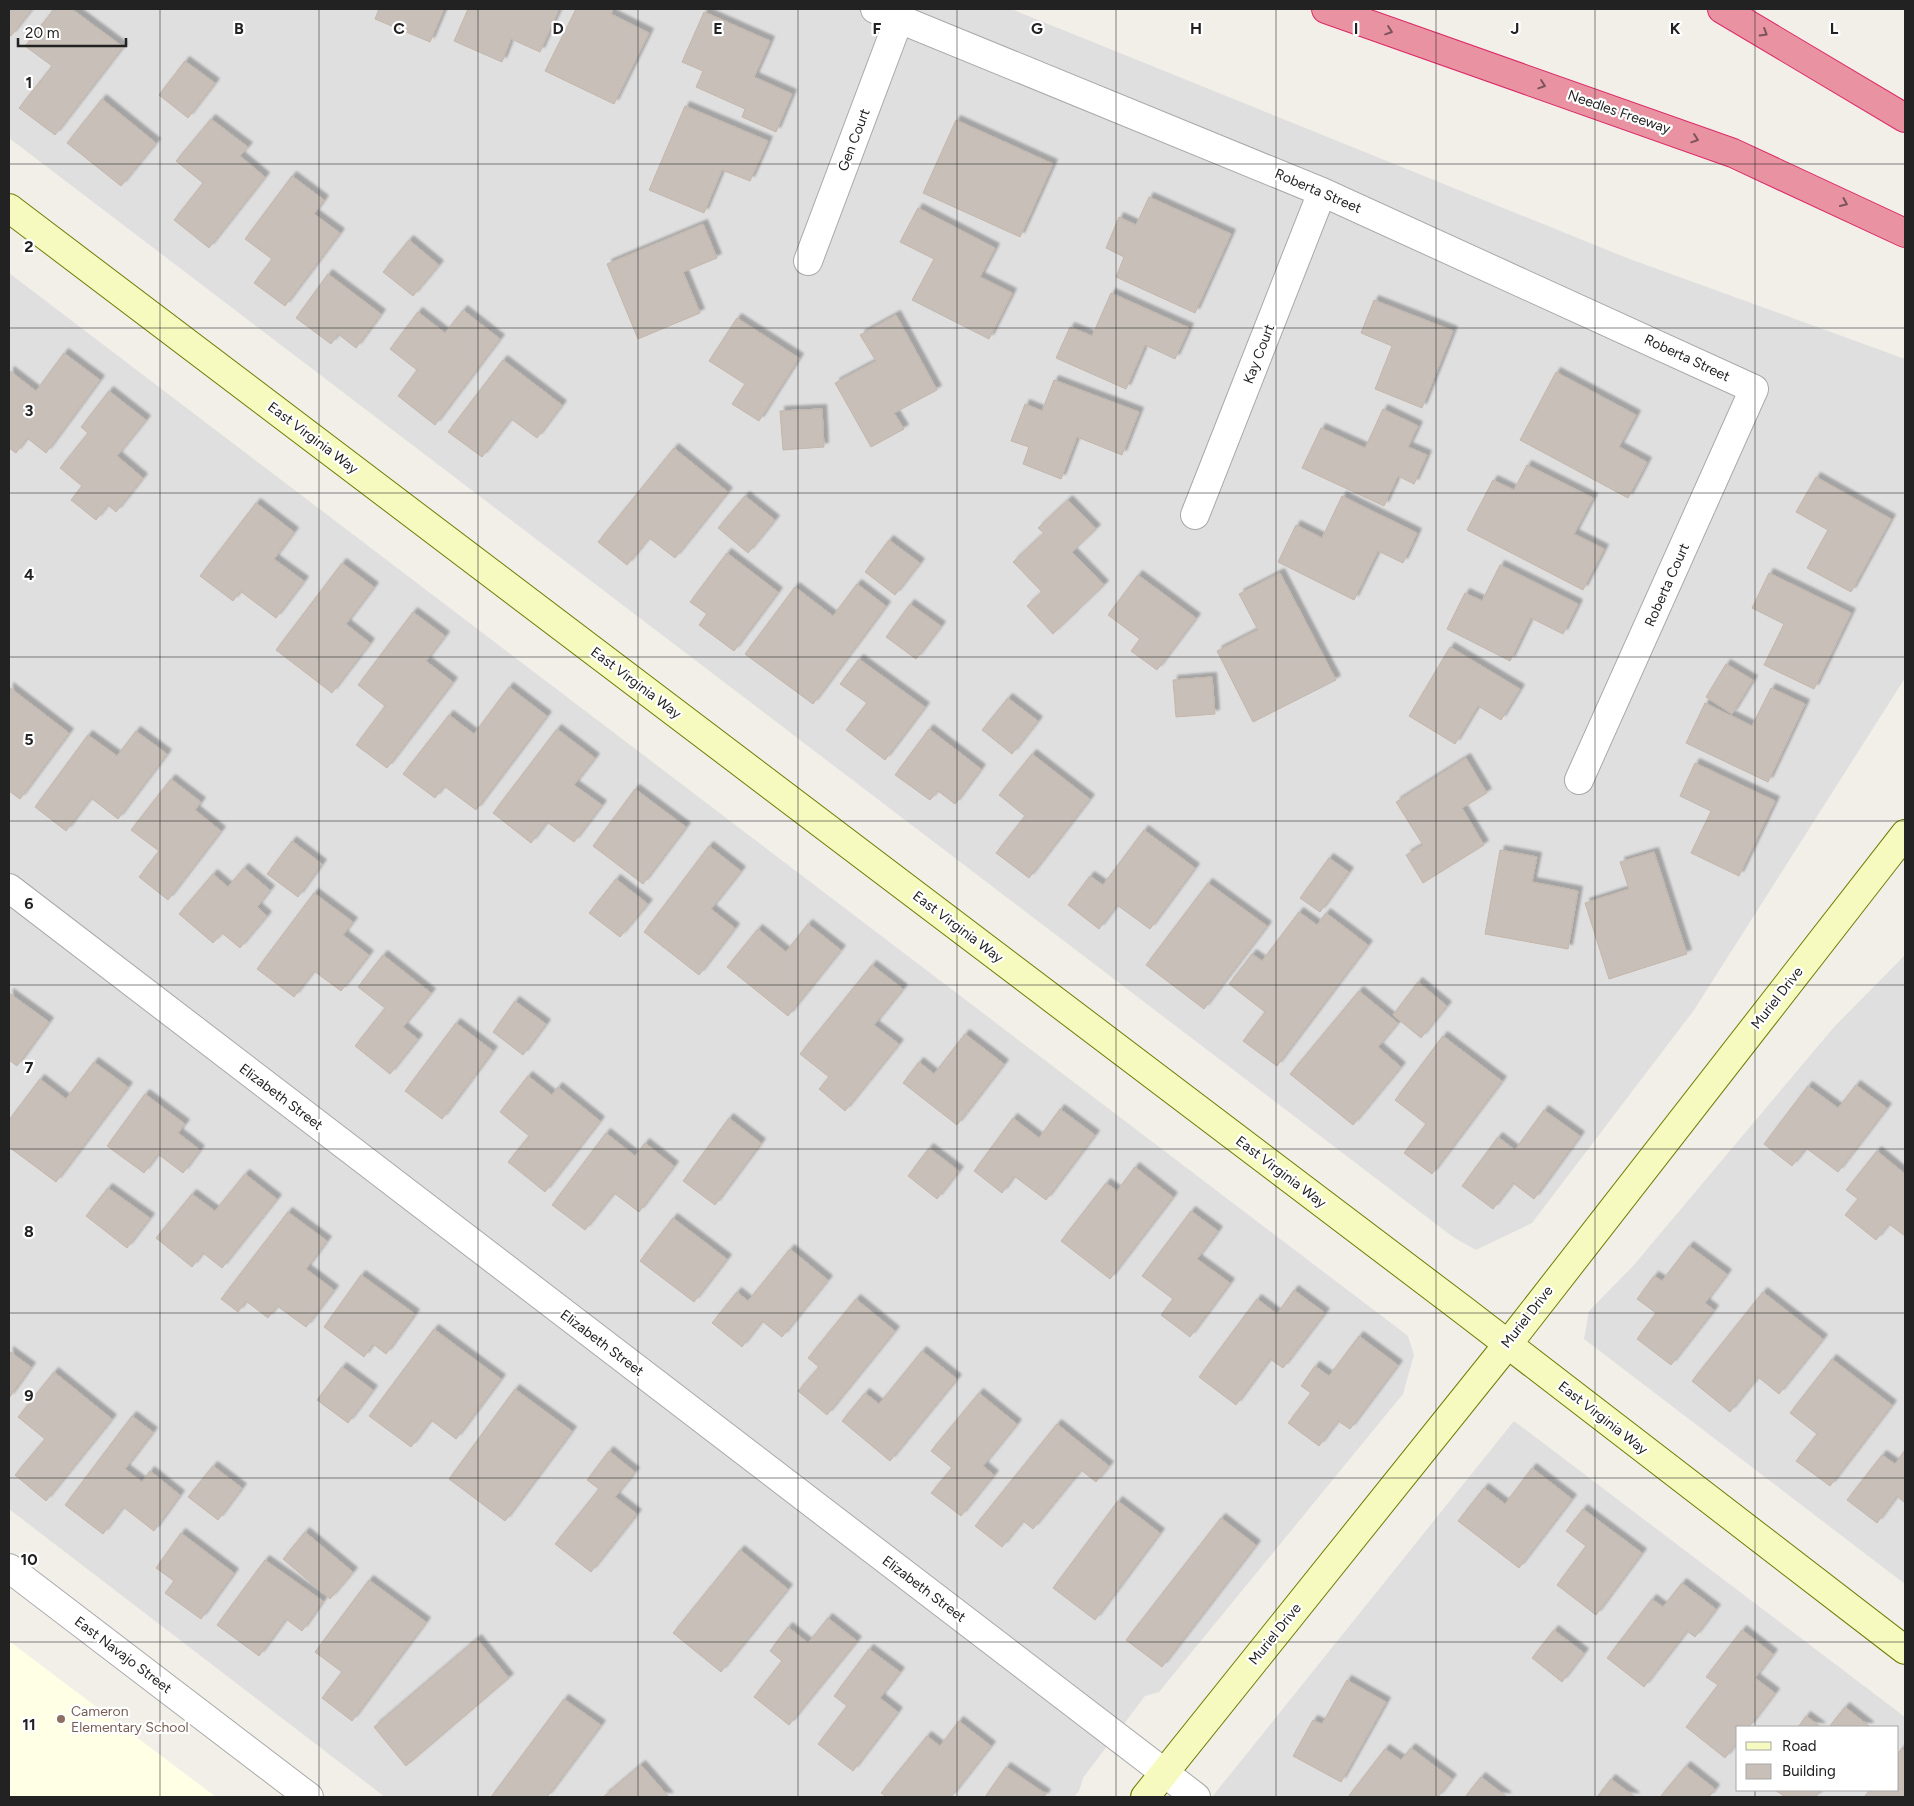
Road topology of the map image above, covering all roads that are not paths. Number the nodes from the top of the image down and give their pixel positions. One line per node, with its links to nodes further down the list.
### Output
1 (1326, 9): 7 (highway, Needles Freeway, one-way to 7)
2 (1722, 9): 4 (highway, one-way to 4)
3 (887, 14): 5 (street, Roberta Street); 8 (street, Gen Court)
4 (1905, 118)
5 (1322, 192): 9 (street, Roberta Street); 10 (street, Kay Court)
6 (9, 208): 14 (street, East Virginia Way)
7 (1905, 233)
8 (808, 261)
9 (1754, 389): 11 (street, Roberta Court)
10 (1195, 515)
11 (1579, 780)
12 (1905, 834): 14 (street, Muriel Drive)
13 (9, 888): 17 (street, Elizabeth Street)
14 (1508, 1344): 16 (street, East Virginia Way); 17 (street, Muriel Drive)
15 (9, 1568): 18 (street, East Navajo Street)
16 (1905, 1650)
17 (1164, 1773): 19 (street, Muriel Drive); 20 (street, Elizabeth Street)
18 (310, 1797)
19 (1145, 1797)
20 (1196, 1797)

